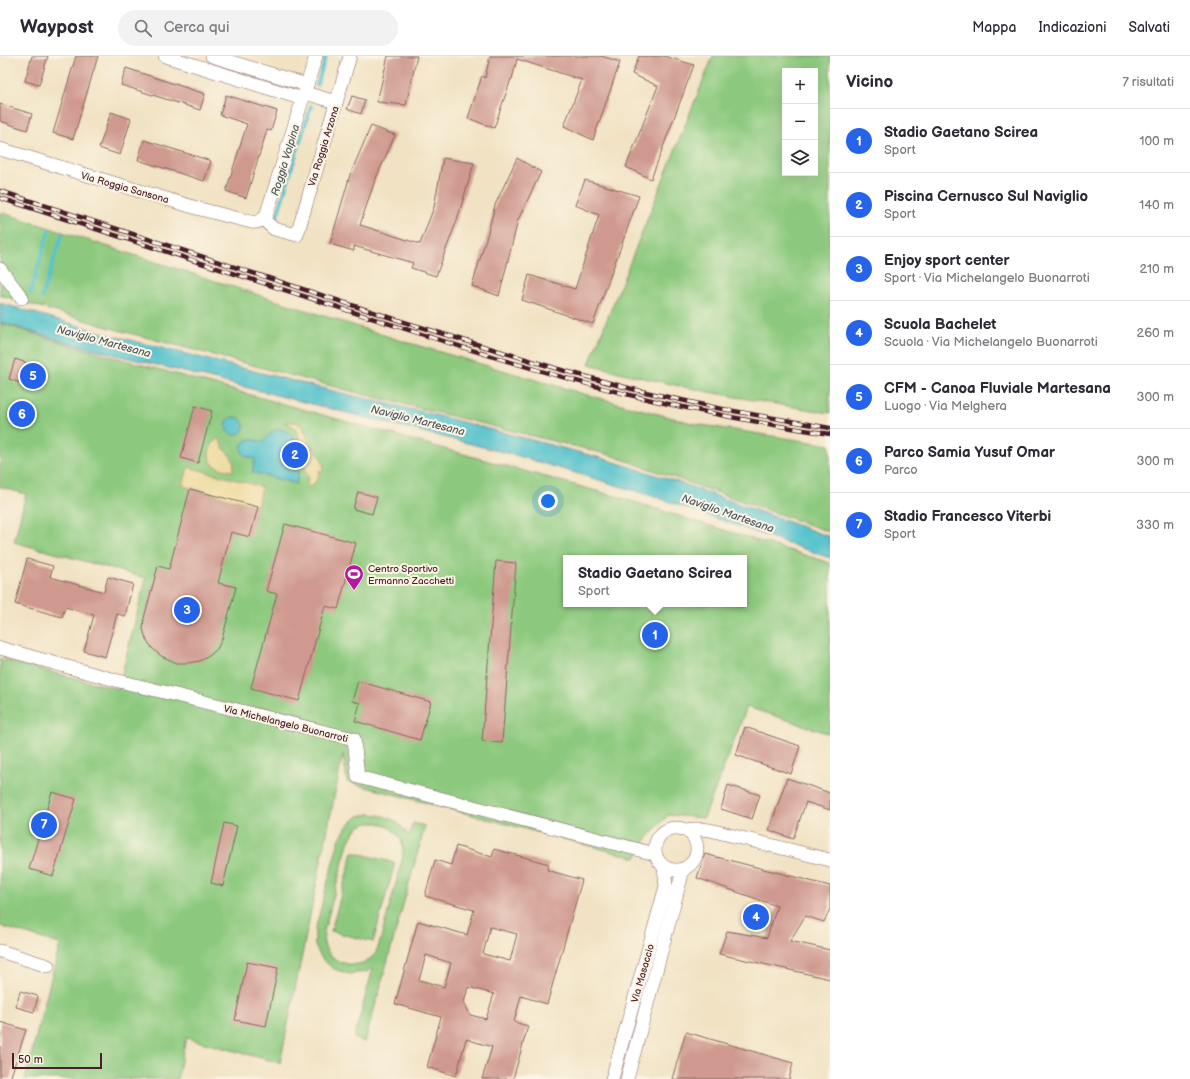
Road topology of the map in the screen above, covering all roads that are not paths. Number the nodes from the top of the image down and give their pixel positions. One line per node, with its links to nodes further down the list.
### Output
1 (165, 56): 5 (street)
2 (212, 56): 5 (street)
3 (316, 56): 5 (street)
4 (350, 56): 6 (street, Via Roggia Arzona)
5 (305, 92): 6 (street); 8 (street)
6 (336, 102): 8 (street, Via Roggia Arzona)
7 (0, 149): 8 (street, Via Roggia Sansona)
8 (257, 221)
9 (0, 269): 10 (street)
10 (22, 298)
11 (0, 648): 15 (street, Via Michelangelo Buonarroti)
12 (687, 830): 13 (street); 14 (street); 15 (street)
13 (721, 832): 14 (street); 16 (street)
14 (697, 844): 18 (street)
15 (655, 854): 17 (street, Via Masaccio)
16 (830, 860)
17 (664, 867): 18 (street); 21 (street, Via Masaccio)
18 (682, 870): 22 (street, Via Masaccio)
19 (0, 951): 20 (street)
20 (48, 966)
21 (612, 1079)
22 (627, 1079)

